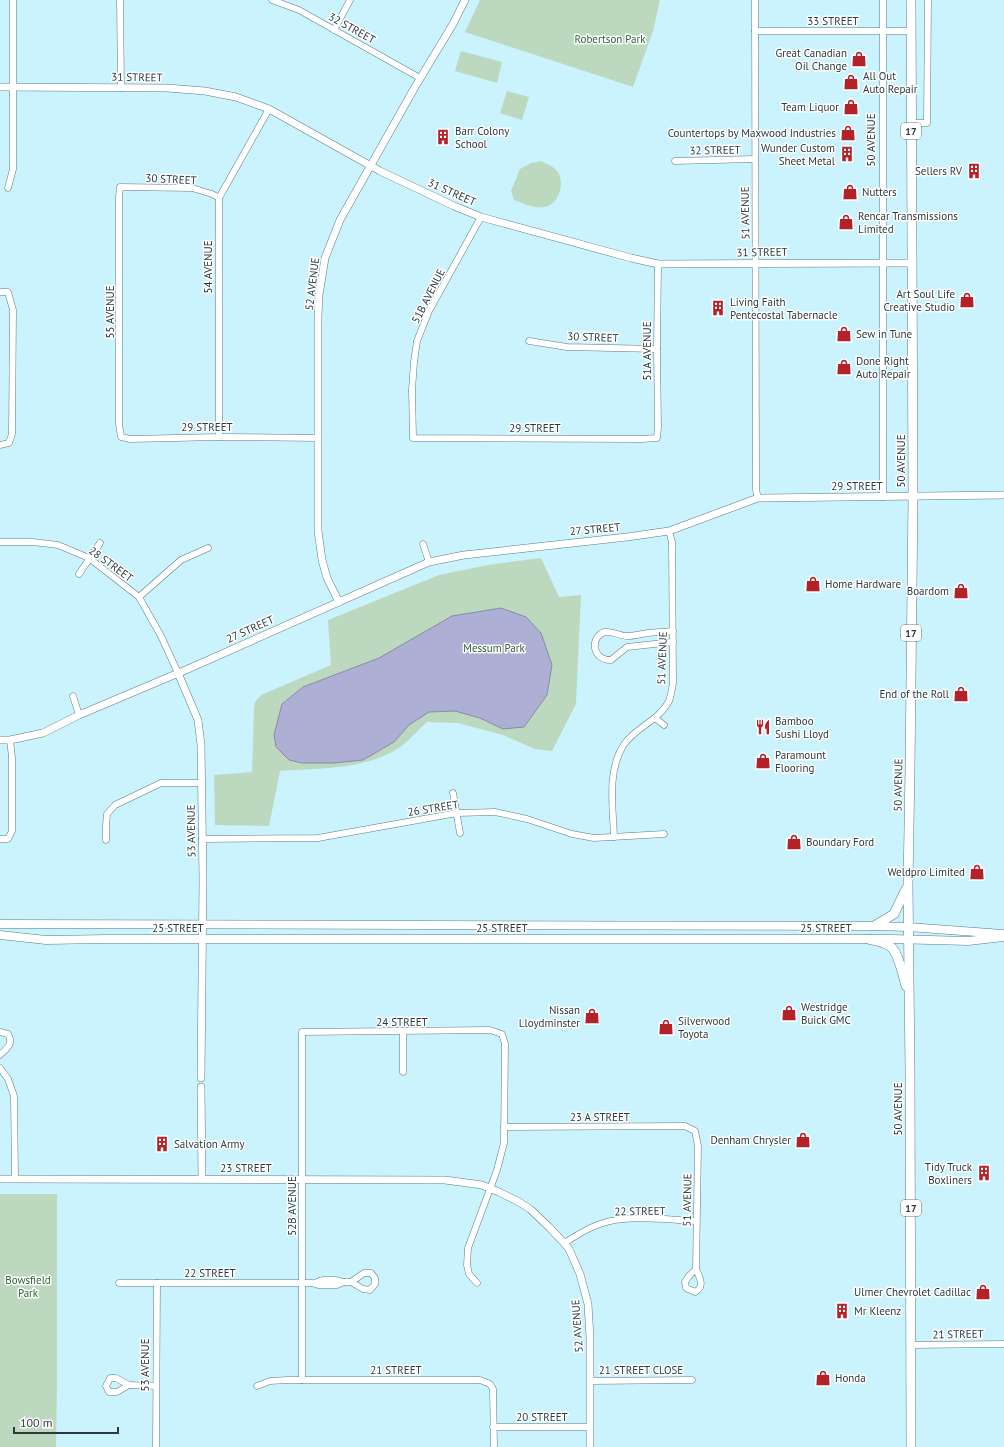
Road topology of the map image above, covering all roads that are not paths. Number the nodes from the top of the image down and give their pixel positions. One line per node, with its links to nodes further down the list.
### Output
1 (13, 0): 16 (street)
2 (120, 0): 17 (street)
3 (272, 0): 10 (street, 32 STREET)
4 (350, 0): 10 (street)
5 (465, 0): 14 (street, 52 AVENUE)
6 (755, 0): 11 (street, 51 AVENUE)
7 (883, 0): 13 (street, 50 AVENUE)
8 (911, 0): 12 (main road, 50 AVENUE / 17)
9 (928, 0): 19 (street)
10 (334, 30): 14 (street, 32 STREET)
11 (755, 31): 13 (street, 33 STREET); 20 (street, 51 AVENUE)
12 (911, 31): 13 (street, 33 STREET); 19 (main road, 50 AVENUE / 17)
13 (883, 32): 27 (street, 50 AVENUE)
14 (420, 78): 22 (street, 52 AVENUE)
15 (0, 87): 16 (street, 31 STREET)
16 (13, 88): 17 (street, 31 STREET); 24 (street)
17 (121, 88): 18 (street, 31 STREET)
18 (269, 109): 22 (street, 31 STREET); 25 (street, 54 AVENUE)
19 (911, 124): 29 (main road, 50 AVENUE / 17)
20 (755, 159): 21 (street, 32 STREET); 28 (street, 51 AVENUE)
21 (675, 161)
22 (371, 165): 26 (street, 31 STREET); 36 (street, 52 AVENUE)
23 (120, 187): 25 (street, 30 STREET); 34 (street, 55 AVENUE)
24 (8, 188)
25 (219, 198): 35 (street, 54 AVENUE)
26 (481, 217): 30 (street, 31 STREET); 37 (street, 51B AVENUE)
27 (883, 262): 28 (street, 31 STREET); 29 (street, 31 STREET); 41 (street, 50 AVENUE)
28 (756, 263): 30 (street, 31 STREET); 43 (street, 51 AVENUE)
29 (912, 263): 42 (main road, 50 AVENUE / 17)
30 (658, 264): 33 (street, 51A AVENUE)
31 (0, 292): 39 (street)
32 (529, 341): 33 (street, 30 STREET)
33 (657, 349): 38 (street, 51A AVENUE)
34 (121, 437): 35 (street, 29 STREET)
35 (219, 437): 36 (street, 29 STREET)
36 (318, 438): 53 (street, 52 AVENUE)
37 (412, 438): 38 (street, 29 STREET)
38 (657, 438)
39 (0, 445)
40 (1004, 495): 42 (street, 29 STREET)
41 (883, 497): 42 (street, 29 STREET); 43 (street, 29 STREET)
42 (913, 497): 76 (main road, 50 AVENUE / 17)
43 (758, 498): 44 (street, 27 STREET)
44 (669, 531): 50 (street, 27 STREET); 54 (street, 51 AVENUE)
45 (0, 542): 49 (street, 28 STREET)
46 (100, 543): 49 (street)
47 (422, 544): 50 (street)
48 (208, 548): 52 (street)
49 (89, 558): 51 (street); 52 (street, 28 STREET)
50 (429, 562): 53 (street, 27 STREET)
51 (79, 574)
52 (139, 597): 60 (street, 53 AVENUE)
53 (339, 602): 60 (street, 27 STREET)
54 (673, 631): 55 (street); 57 (street, 51 AVENUE)
55 (649, 633): 56 (street); 58 (street)
56 (626, 636): 59 (street); 59 (street)
57 (673, 642): 58 (street); 63 (street, 51 AVENUE)
58 (650, 644): 59 (street)
59 (627, 647)
60 (178, 673): 62 (street, 27 STREET); 67 (street, 53 AVENUE)
61 (73, 696): 62 (street)
62 (79, 715): 66 (street, 27 STREET)
63 (655, 718): 64 (street); 72 (street, 51 AVENUE)
64 (664, 725)
65 (0, 740): 66 (street, 27 STREET)
66 (10, 740): 73 (street)
67 (201, 782): 74 (street, 53 AVENUE); 75 (street)
68 (453, 793): 69 (street)
69 (457, 813): 70 (street); 72 (street, 26 STREET); 74 (street, 26 STREET)
70 (460, 833)
71 (664, 834): 72 (street, 26 STREET)
72 (614, 837)
73 (0, 839)
74 (202, 839): 78 (street, 53 AVENUE)
75 (106, 840)
76 (908, 884): 79 (main road); 80 (main road, 50 AVENUE / 17)
77 (0, 924): 78 (main road, 25 STREET)
78 (203, 925): 79 (main road, 25 STREET); 84 (street, 53 AVENUE)
79 (874, 926): 80 (main road, 25 STREET)
80 (908, 927): 81 (main road, 25 STREET); 86 (main road, 50 AVENUE / 17)
81 (1004, 934)
82 (0, 935): 84 (main road, 25 STREET)
83 (1004, 937): 86 (main road, 25 STREET)
84 (203, 939): 85 (main road, 25 STREET); 94 (street, 53 AVENUE)
85 (868, 939): 86 (main road, 25 STREET); 87 (main road)
86 (908, 939): 87 (main road, 50 AVENUE / 17)
87 (909, 994): 112 (main road, 50 AVENUE / 17)
88 (0, 1032): 91 (street)
89 (302, 1032): 90 (street, 24 STREET); 101 (street, 52B AVENUE)
90 (403, 1032): 93 (street); 96 (street, 24 STREET)
91 (0, 1054)
92 (0, 1068): 99 (street)
93 (403, 1072)
94 (201, 1078): 95 (street)
95 (201, 1087): 100 (street)
96 (504, 1127): 97 (street, 23 A STREET); 102 (street)
97 (695, 1131): 103 (street, 51 AVENUE)
98 (0, 1179): 99 (street, 23 STREET)
99 (15, 1179): 100 (street, 23 STREET)
100 (202, 1179): 101 (street, 23 STREET)
101 (302, 1180): 102 (street, 23 STREET); 109 (street, 52B AVENUE)
102 (490, 1188): 104 (street, 52 AVENUE); 110 (street)
103 (696, 1221): 104 (street, 22 STREET); 105 (street, 51 AVENUE)
104 (564, 1242): 114 (street, 52 AVENUE)
105 (696, 1270)
106 (351, 1282): 109 (street, 22 STREET)
107 (119, 1283): 108 (street, 22 STREET)
108 (157, 1283): 109 (street, 22 STREET); 117 (street, 53 AVENUE)
109 (302, 1283): 113 (street, 52B AVENUE)
110 (477, 1283)
111 (1004, 1344): 112 (street, 21 STREET)
112 (911, 1345): 124 (main road, 50 AVENUE / 17)
113 (302, 1380): 118 (street); 119 (street, 21 STREET)
114 (590, 1380): 115 (street, 21 STREET CLOSE); 120 (street, 52 AVENUE)
115 (692, 1380)
116 (129, 1385): 117 (street)
117 (156, 1386): 121 (street, 53 AVENUE)
118 (257, 1386)
119 (493, 1427): 120 (street, 20 STREET); 122 (street)
120 (590, 1428): 123 (street, 52 AVENUE)
121 (156, 1447)
122 (494, 1447)
123 (590, 1447)
124 (911, 1447)

